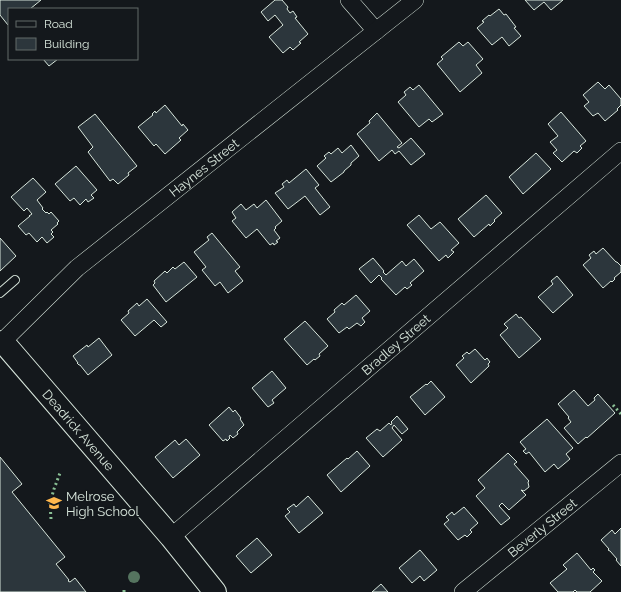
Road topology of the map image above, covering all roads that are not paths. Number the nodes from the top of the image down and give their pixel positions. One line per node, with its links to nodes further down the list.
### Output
1 (349, 0): 3 (street)
2 (416, 0): 3 (street, Haynes Street)
3 (376, 31): 7 (street, Haynes Street)
4 (621, 151): 9 (street, Bradley Street)
5 (15, 280): 6 (lane)
6 (0, 293)
7 (2, 343): 9 (street, Deadrick Avenue)
8 (621, 463): 11 (street, Beverly Street)
9 (170, 537): 10 (street, Deadrick Avenue)
10 (215, 592)
11 (463, 592)

